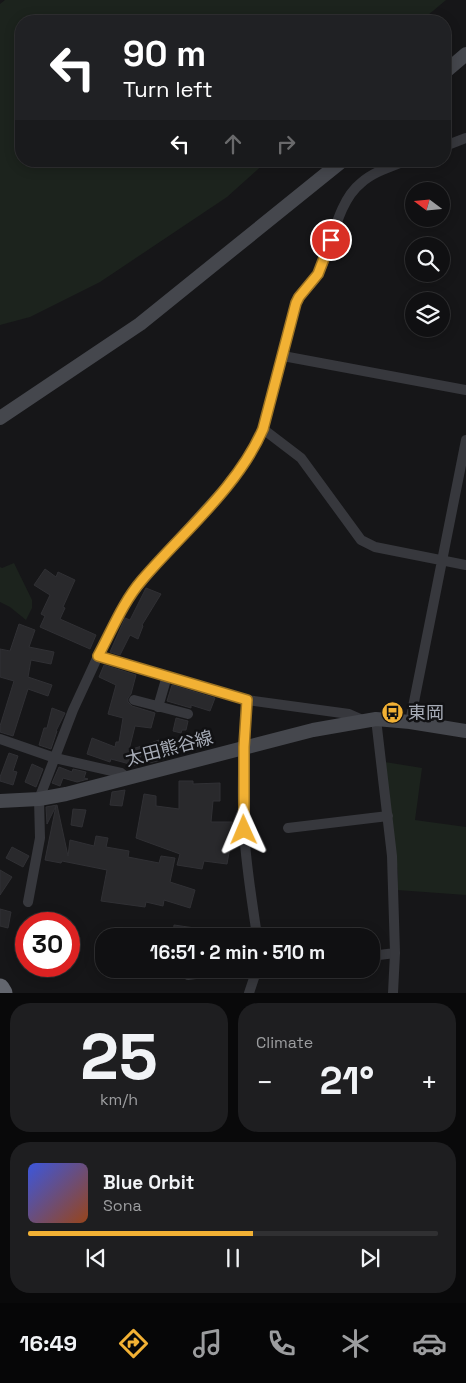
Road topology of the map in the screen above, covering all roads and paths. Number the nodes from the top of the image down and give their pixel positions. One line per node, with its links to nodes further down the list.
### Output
1 (466, 54): 2 (main road)
2 (451, 67)
3 (466, 138): 4 (street)
4 (451, 144)
5 (335, 167): 9 (main road)
6 (390, 167): 7 (street)
7 (283, 356): 8 (street); 10 (street)
8 (466, 390)
9 (0, 418)
10 (263, 429): 12 (street); 14 (street)
11 (466, 440): 12 (street)
12 (443, 560): 13 (street); 21 (street)
13 (466, 565)
14 (98, 656): 15 (street); 26 (street)
15 (167, 676): 17 (street); 18 (street)
16 (134, 700): 18 (street)
17 (247, 700): 20 (street); 24 (street)
18 (158, 706): 19 (street)
19 (188, 714)
20 (371, 720): 21 (main road, 太田熊谷線); 24 (main road, 太田熊谷線); 30 (street)
21 (410, 722): 22 (main road, 太田熊谷線)
22 (466, 731)
23 (3, 740): 25 (street); 26 (street)
24 (244, 747): 27 (main road, 太田熊谷線); 33 (street)
25 (0, 750)
26 (55, 758): 27 (street); 28 (street)
27 (129, 779): 28 (main road, 太田熊谷線)
28 (40, 799): 29 (main road, 太田熊谷線); 32 (street)
29 (0, 800)
30 (388, 816): 31 (street); 34 (street)
31 (288, 828)
32 (28, 902)
33 (256, 928)
34 (395, 953): 35 (street); 40 (street)
35 (380, 955)
36 (253, 978): 39 (street)
37 (0, 988): 38 (highway)
38 (3, 993)
39 (249, 993)
40 (393, 993)

